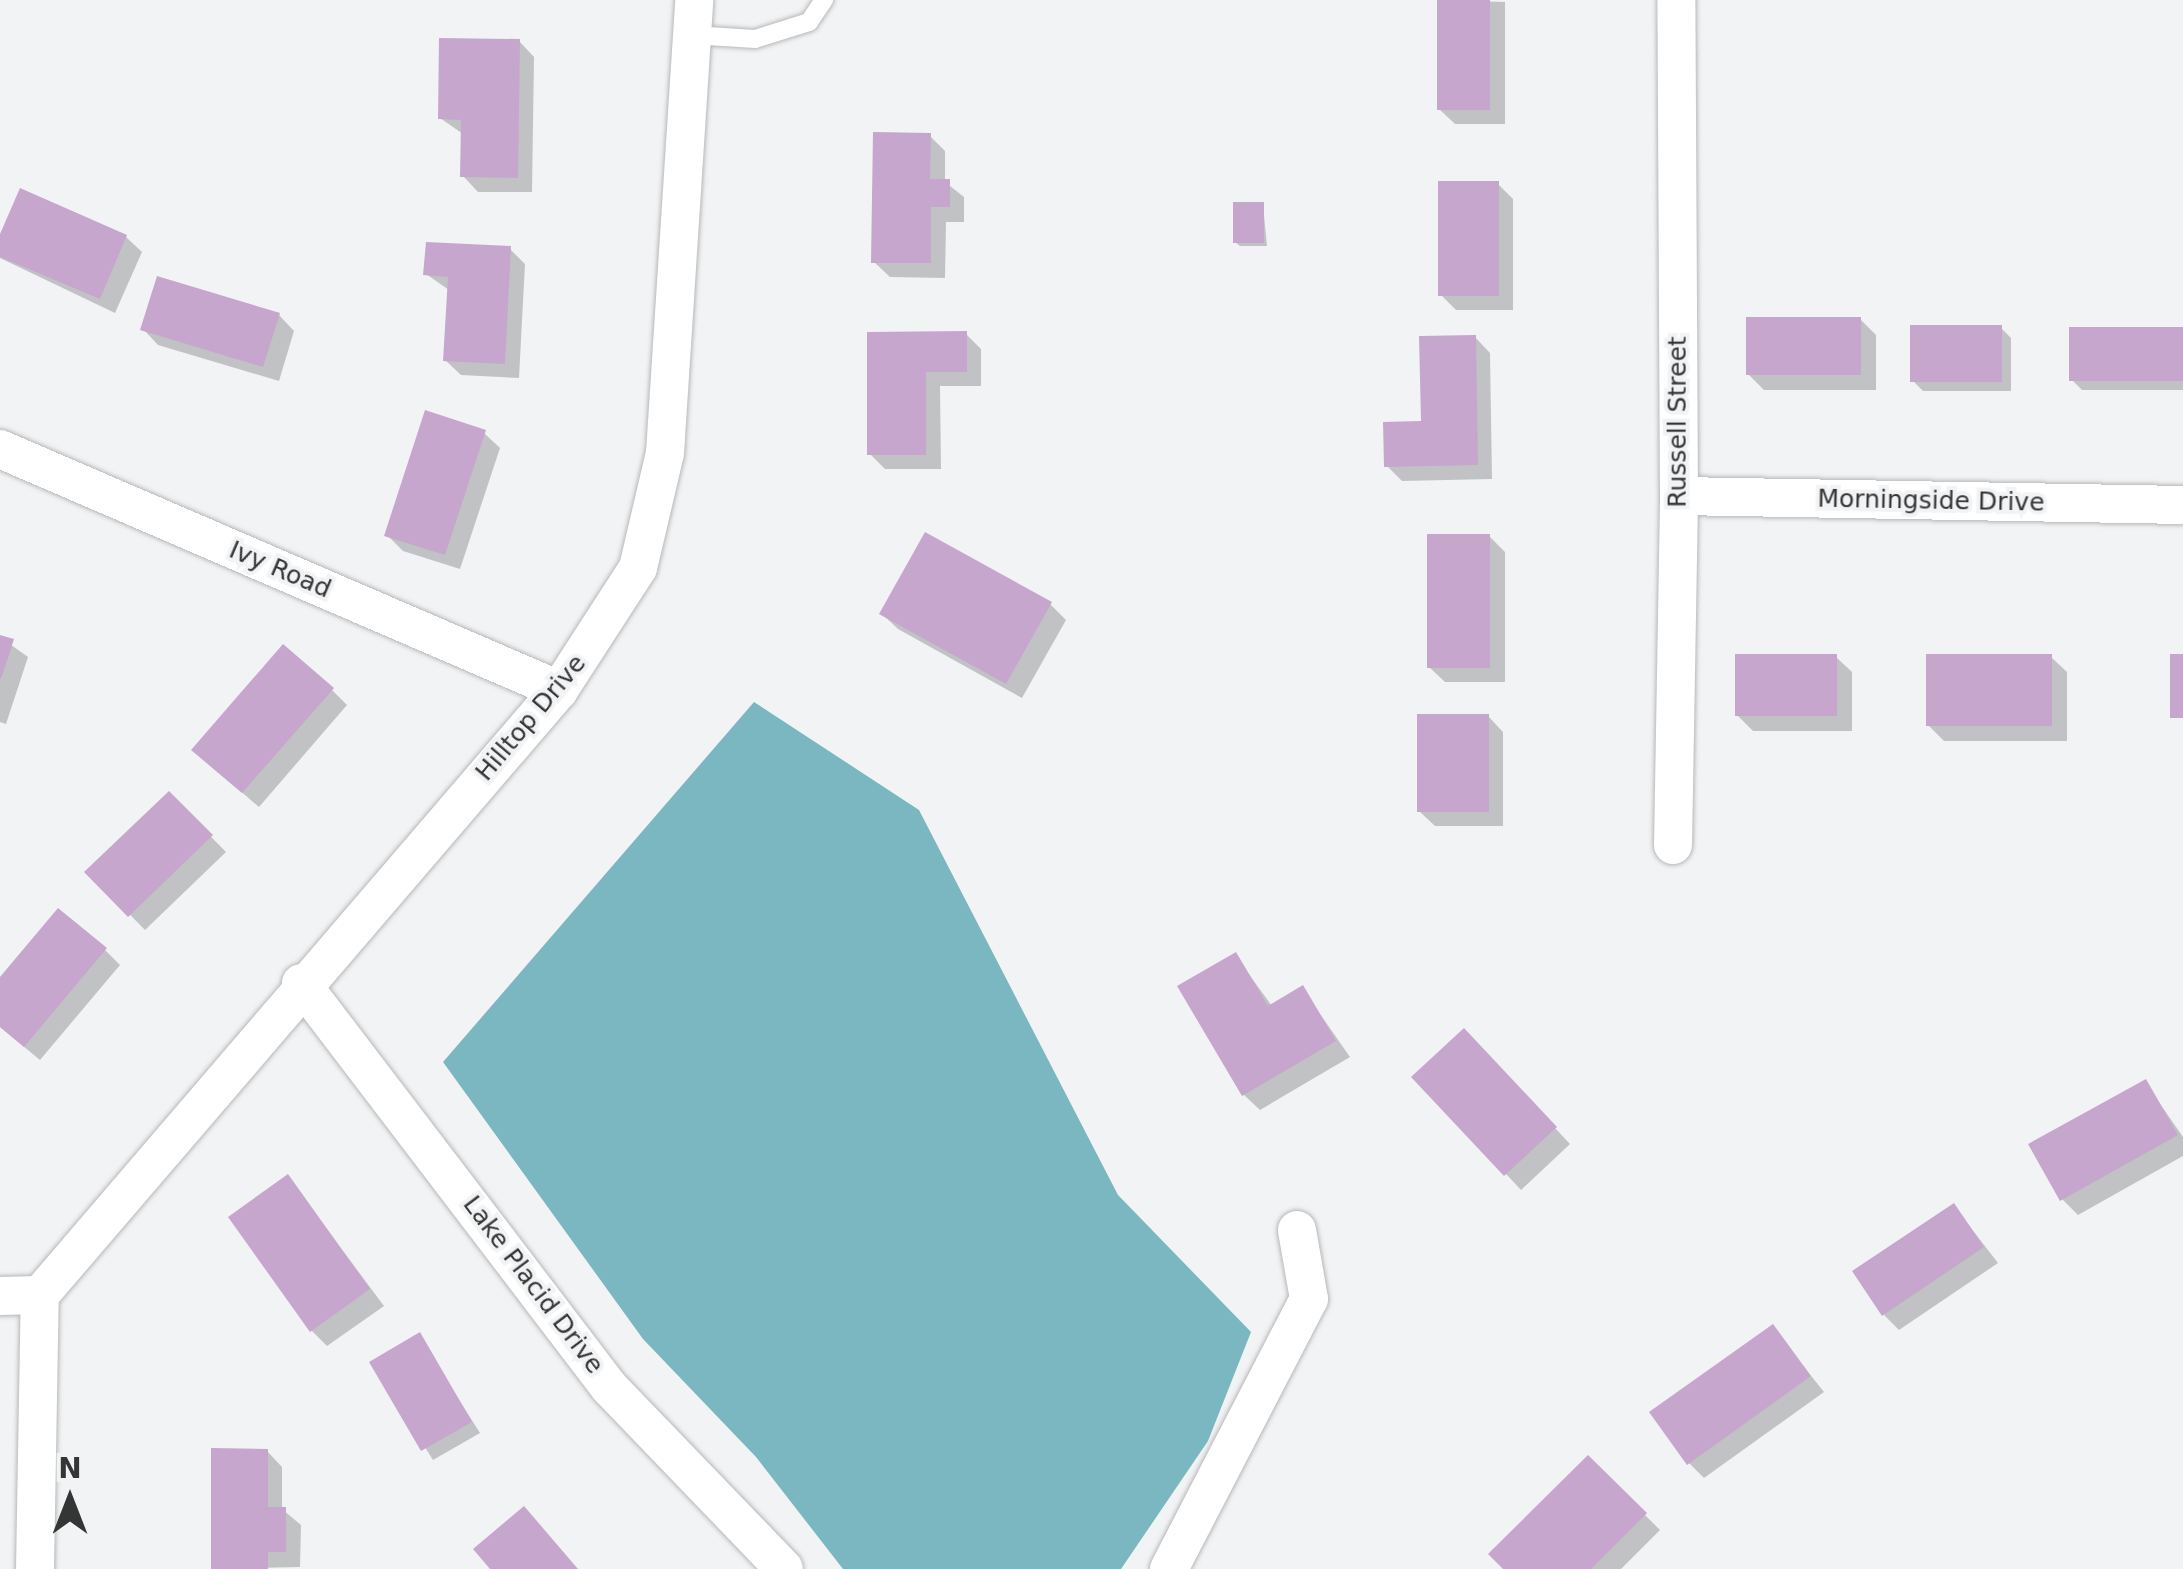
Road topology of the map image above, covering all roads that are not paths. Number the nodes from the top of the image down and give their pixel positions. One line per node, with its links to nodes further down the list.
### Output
1 (824, 0): 3 (lane)
2 (1676, 0): 5 (street, Russell Street)
3 (693, 18): 7 (street, Hilltop Drive)
4 (0, 449): 7 (street, Ivy Road)
5 (1679, 496): 6 (street, Morningside Drive); 8 (street, Russell Street)
6 (2183, 505)
7 (559, 690): 9 (street, Hilltop Drive)
8 (1672, 845)
9 (302, 983): 11 (street, Hilltop Drive); 14 (street, Lake Placid Drive)
10 (1298, 1230): 15 (street)
11 (40, 1295): 12 (street); 13 (street)
12 (0, 1296)
13 (35, 1569)
14 (784, 1569)
15 (1169, 1569)

